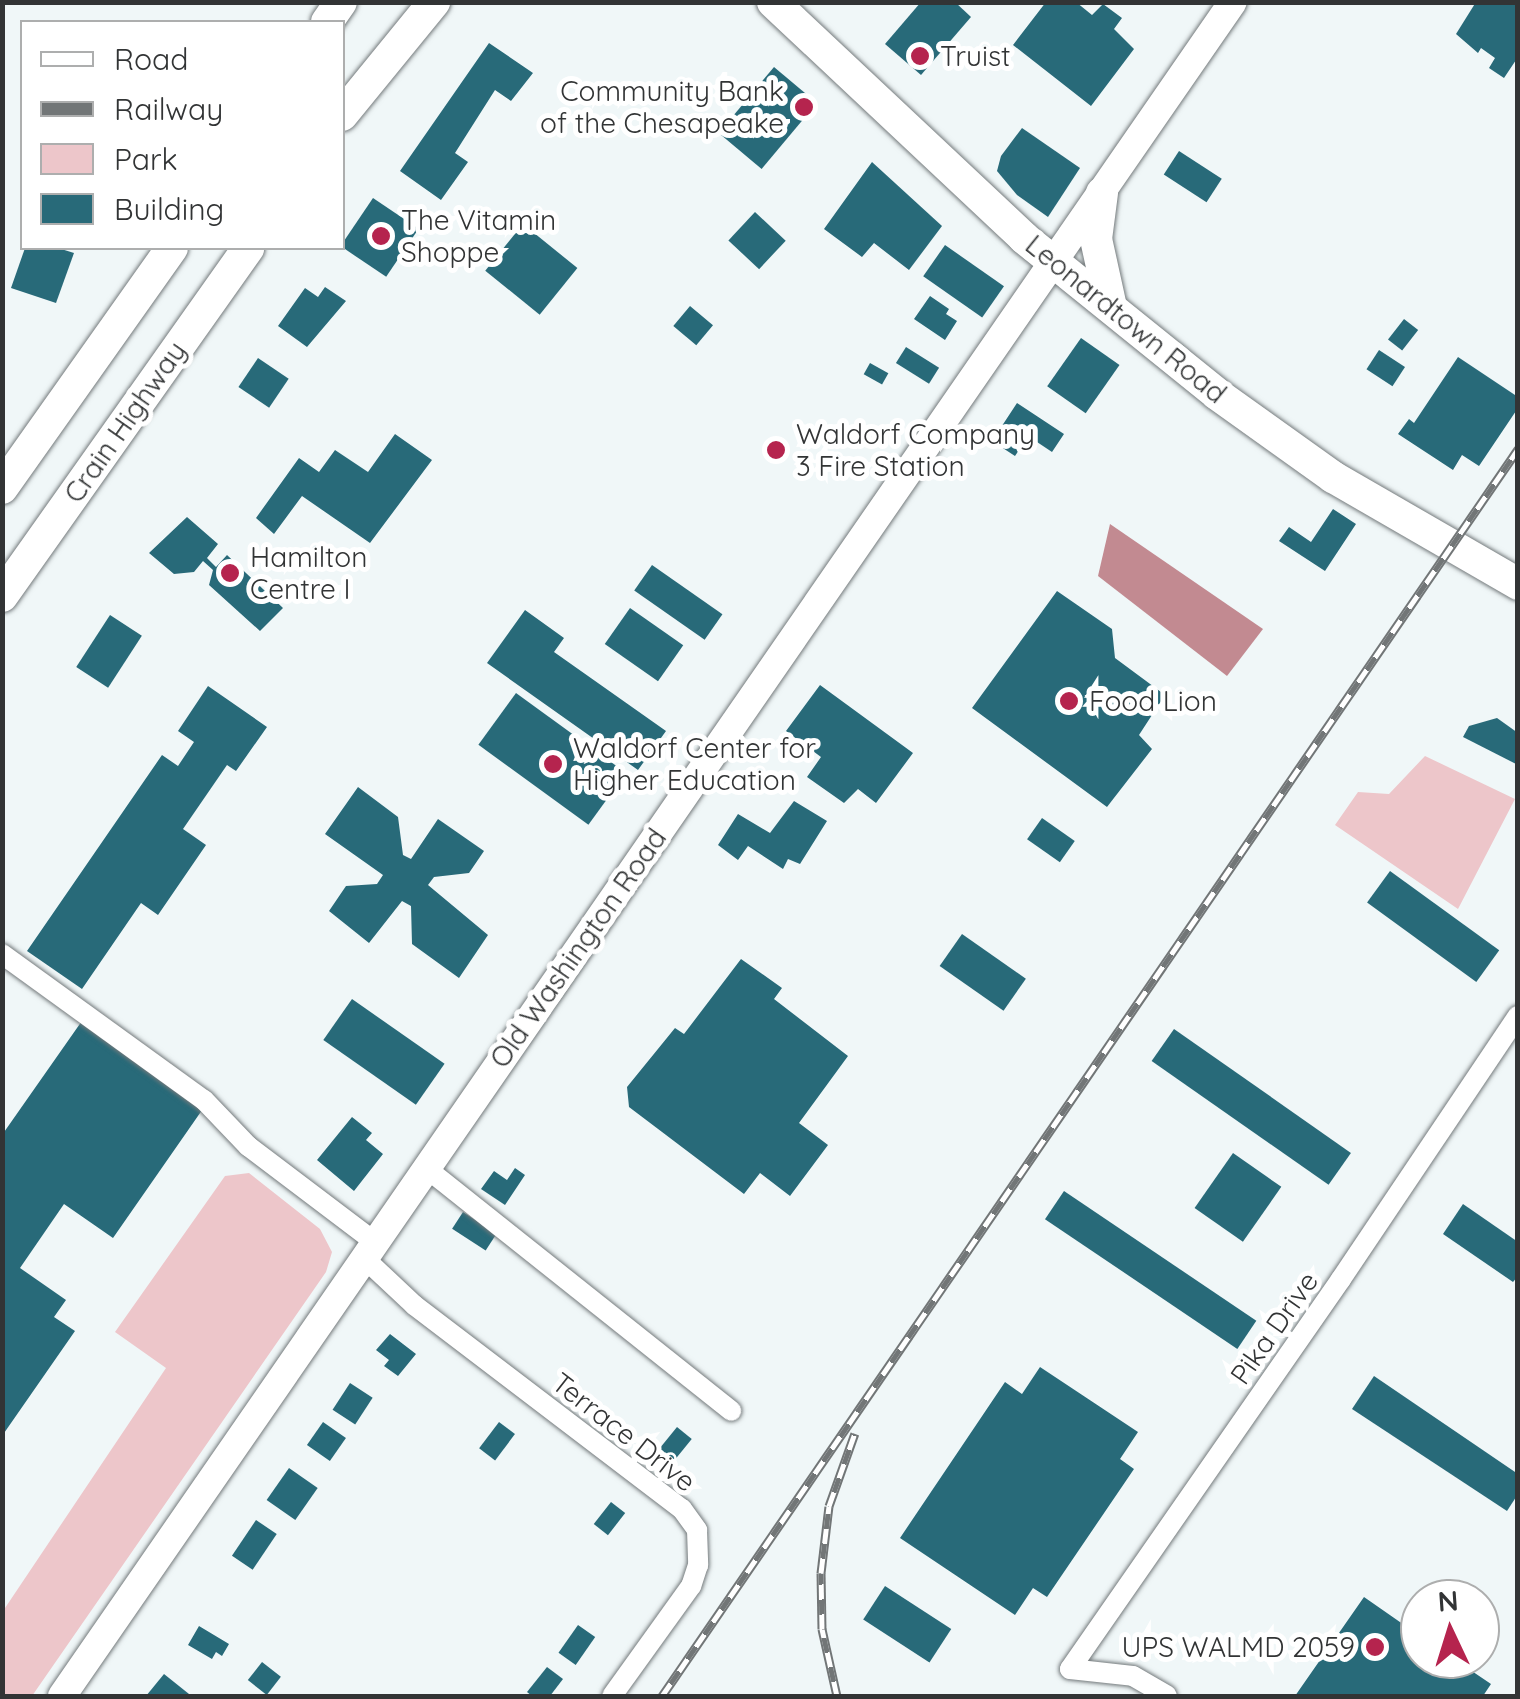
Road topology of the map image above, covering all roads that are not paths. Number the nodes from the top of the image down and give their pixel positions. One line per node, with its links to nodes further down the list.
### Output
1 (420, 2): 5 (highway)
2 (434, 2): 6 (highway)
3 (773, 2): 10 (highway, Leonardtown Road)
4 (1232, 2): 7 (main road, Old Washington Road)
5 (345, 110)
6 (345, 110)
7 (1102, 193): 10 (main road, Old Washington Road); 11 (highway)
8 (171, 250): 12 (highway)
9 (247, 250): 14 (highway, Crain Highway)
10 (1052, 261): 11 (highway, Leonardtown Road); 17 (main road, Old Washington Road)
11 (1111, 307): 13 (highway, Leonardtown Road)
12 (2, 488)
13 (1518, 584)
14 (2, 596)
15 (2, 954): 18 (street)
16 (1518, 1016): 22 (street, Pika Drive)
17 (426, 1168): 18 (main road, Old Washington Road); 19 (street)
18 (370, 1250): 20 (main road, Old Washington Road); 21 (street, Terrace Drive)
19 (731, 1411)
20 (62, 1696)
21 (612, 1696)
22 (1167, 1696)

